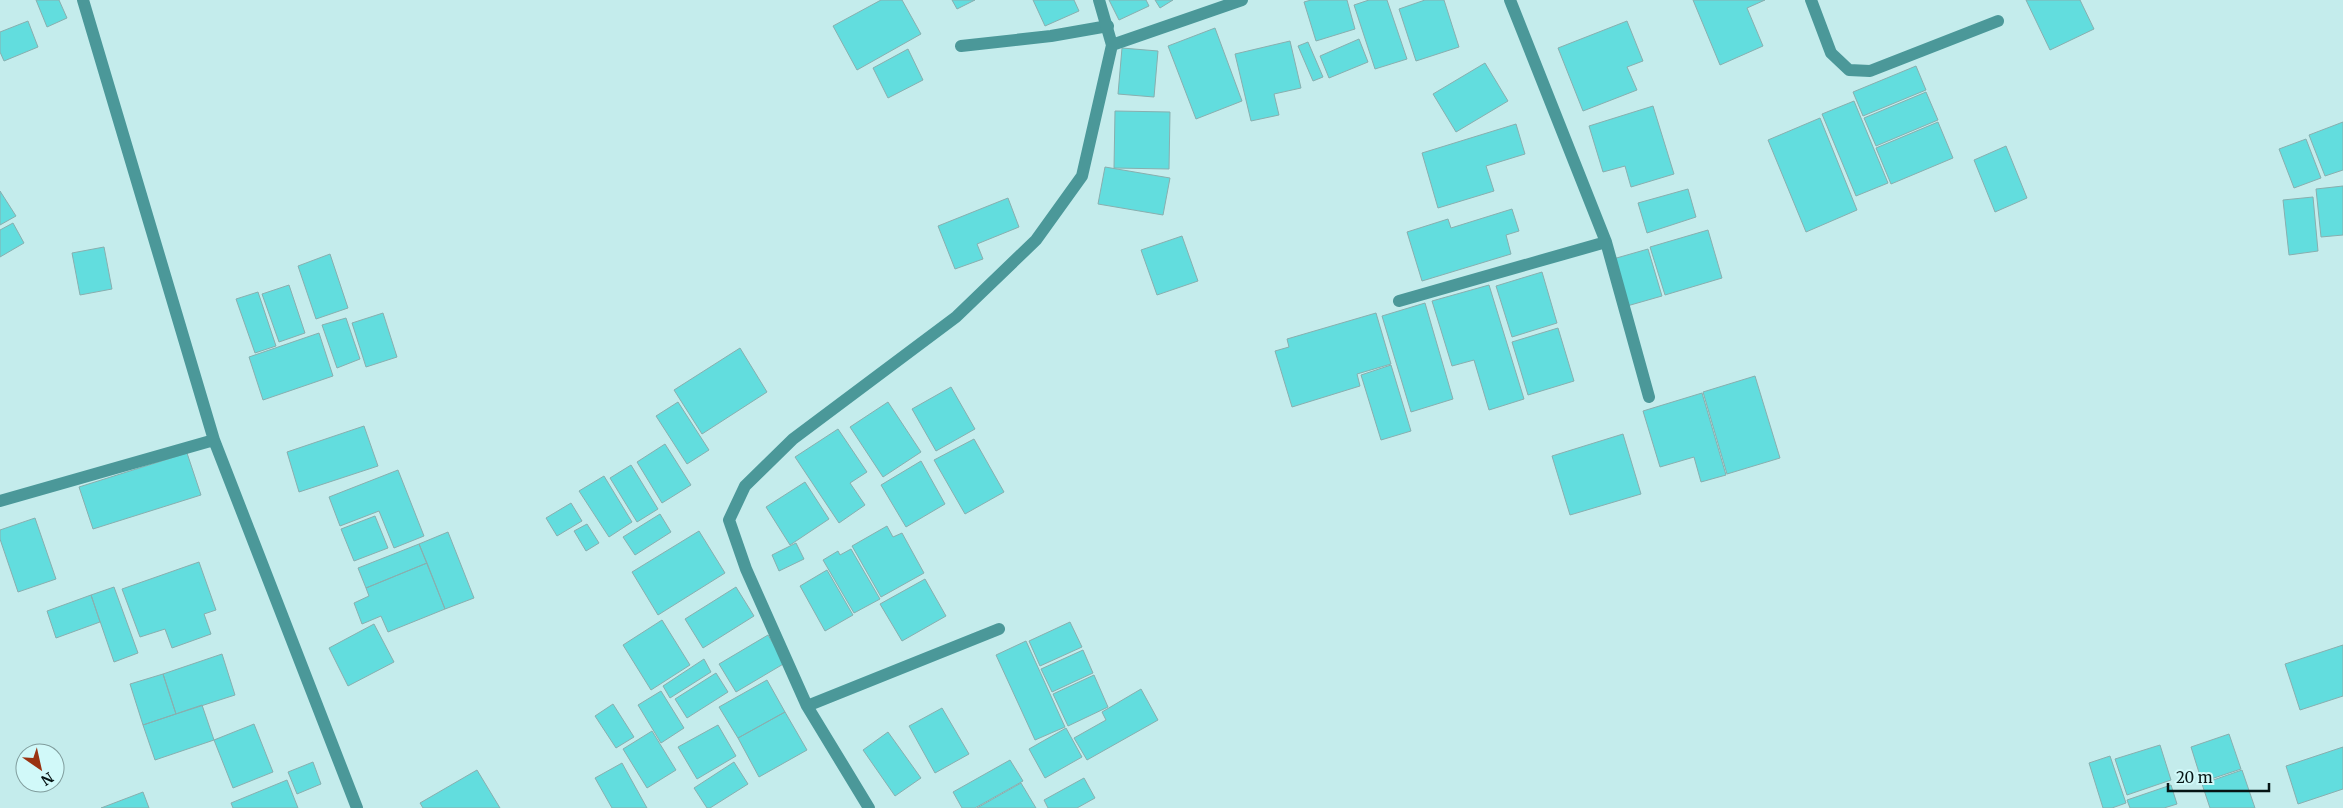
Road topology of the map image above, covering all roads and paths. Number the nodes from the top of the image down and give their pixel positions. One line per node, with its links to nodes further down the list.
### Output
1 (83, 0): 13 (street)
2 (1099, 0): 7 (street)
3 (1242, 0): 8 (street)
4 (1510, 0): 10 (street)
5 (1811, 0): 6 (street)
6 (1998, 21)
7 (1108, 26): 8 (street); 9 (street)
8 (1112, 45): 16 (street)
9 (961, 46)
10 (1606, 242): 11 (street); 12 (street)
11 (1399, 301)
12 (1649, 397)
13 (214, 440): 14 (street); 17 (street)
14 (0, 501)
15 (999, 629): 16 (street)
16 (806, 706): 18 (street)
17 (357, 808)
18 (869, 808)

